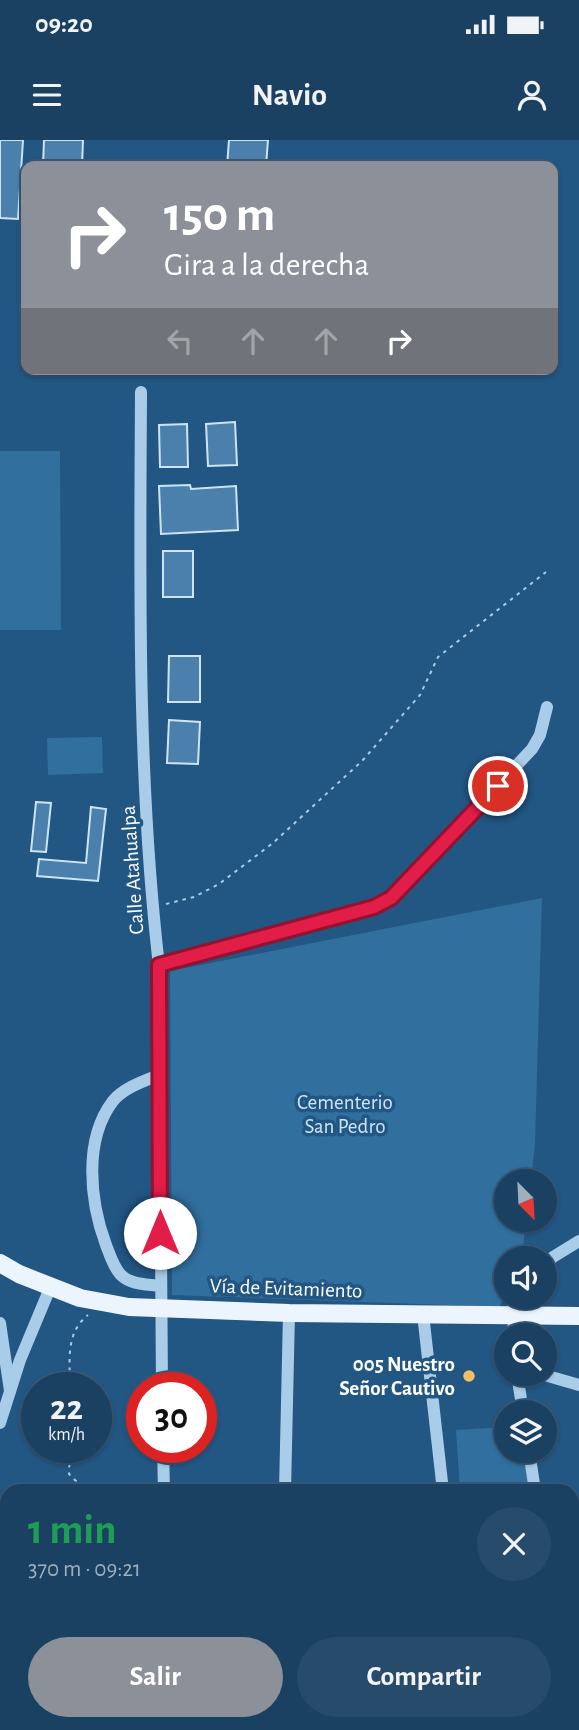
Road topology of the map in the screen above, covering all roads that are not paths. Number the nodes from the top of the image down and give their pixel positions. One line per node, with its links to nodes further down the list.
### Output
1 (141, 392): 3 (street, Calle Atahualpa)
2 (547, 707): 3 (street)
3 (159, 965): 4 (street, Calle Atahualpa)
4 (159, 1075): 8 (street, Calle Atahualpa); 8 (street)
5 (579, 1241): 6 (street)
6 (557, 1255)
7 (0, 1263): 9 (main road, Vía de Evitamiento)
8 (160, 1286): 10 (street, Calle Atahualpa)
9 (50, 1288): 10 (main road, Vía de Evitamiento); 21 (street)
10 (160, 1306): 12 (main road, Vía de Evitamiento); 18 (street, Calle Atahualpa)
11 (513, 1309): 15 (street)
12 (289, 1313): 13 (main road, Vía de Evitamiento); 26 (street)
13 (423, 1314): 15 (main road, Vía de Evitamiento); 27 (street)
14 (579, 1316): 15 (main road, Vía de Evitamiento)
15 (513, 1317): 17 (street)
16 (0, 1323): 21 (street)
17 (513, 1323)
18 (162, 1372)
19 (557, 1379): 20 (street)
20 (579, 1385)
21 (10, 1392): 22 (street)
22 (0, 1423)
23 (163, 1463): 25 (street)
24 (531, 1463): 28 (street)
25 (164, 1484)
26 (285, 1484)
27 (442, 1484)
28 (534, 1484)

